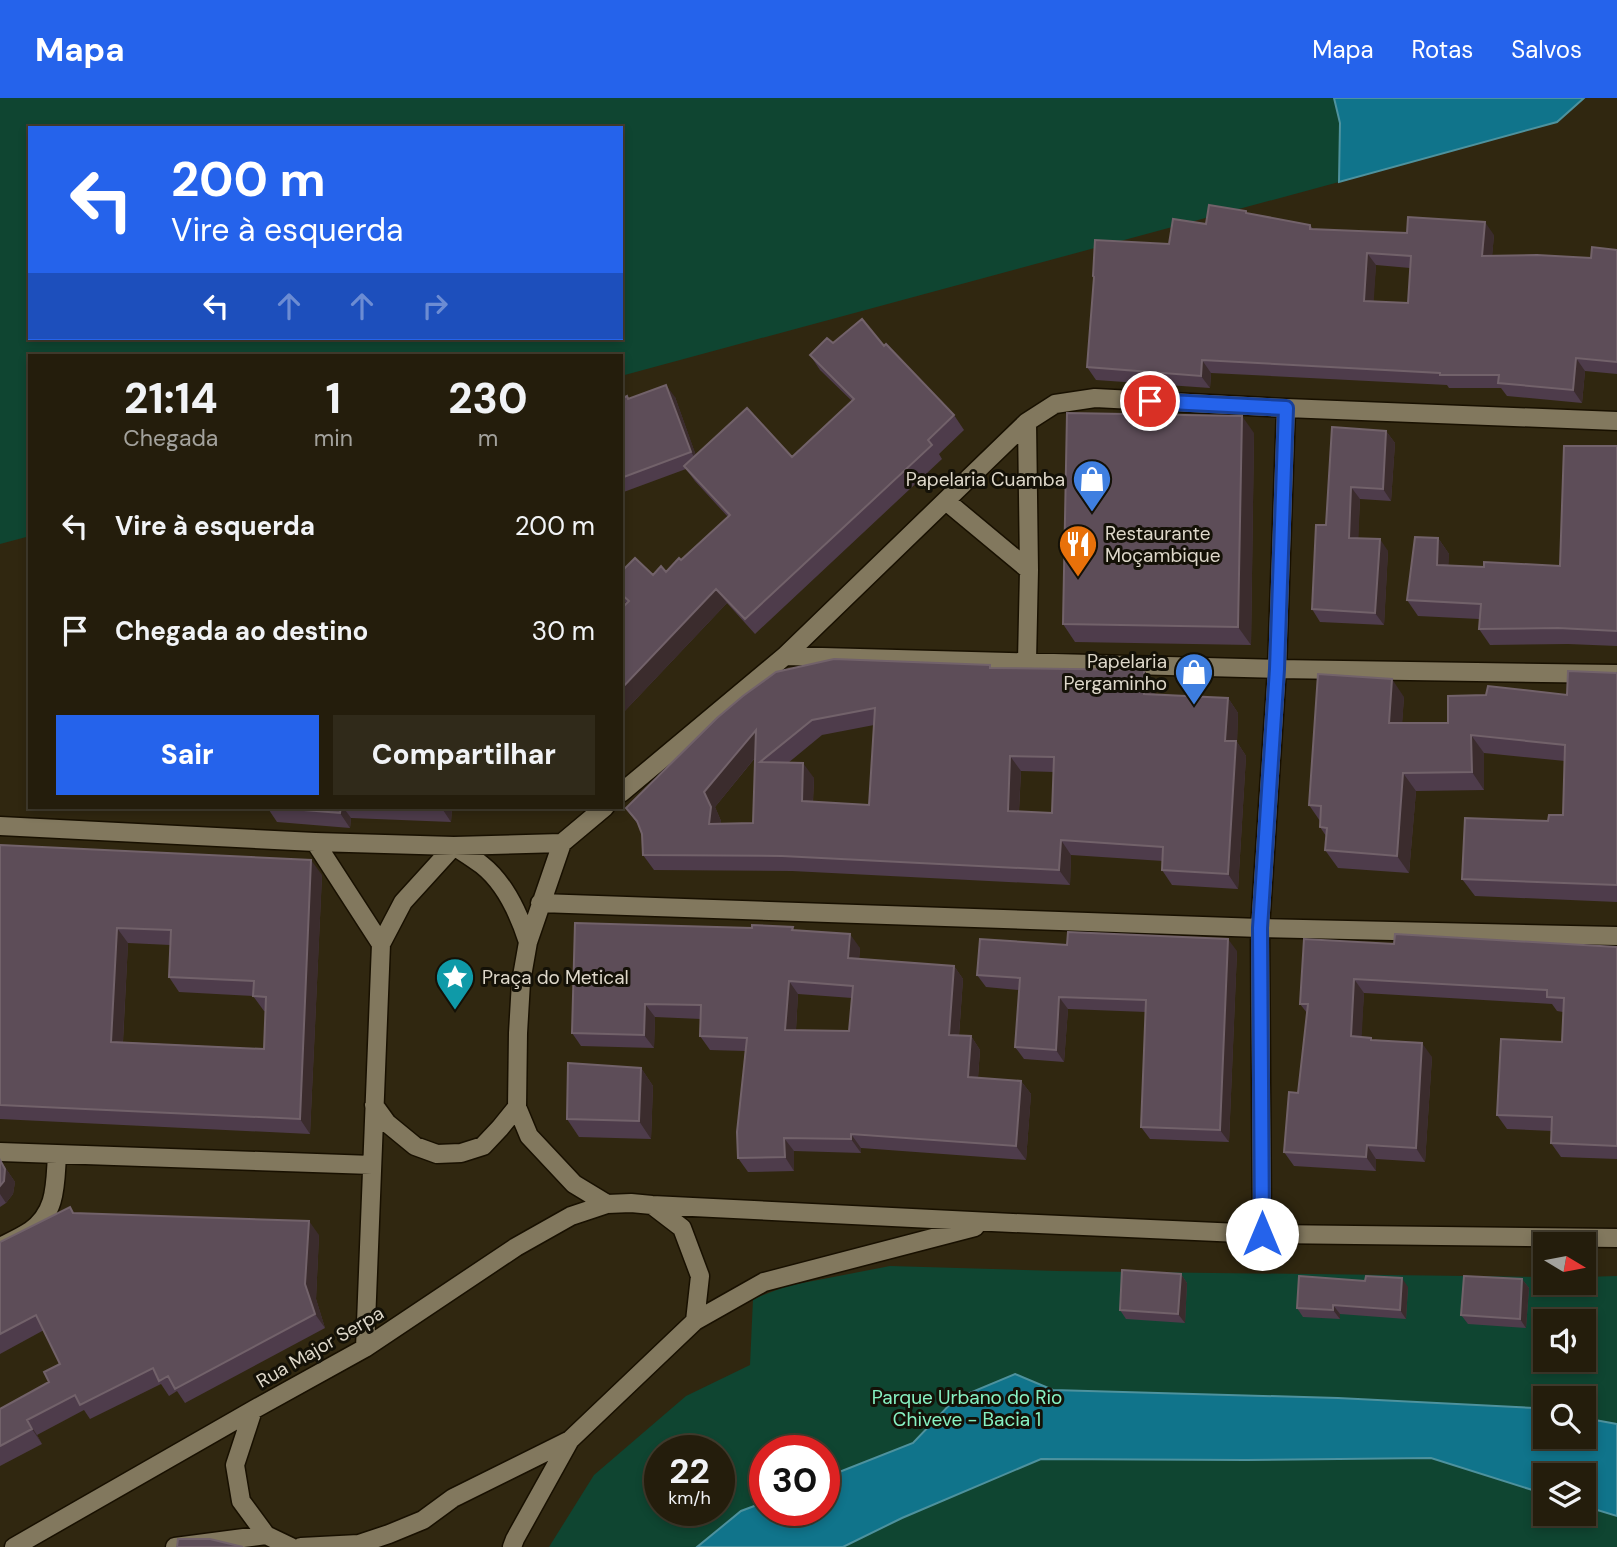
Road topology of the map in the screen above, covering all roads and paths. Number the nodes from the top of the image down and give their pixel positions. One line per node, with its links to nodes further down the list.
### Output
1 (1286, 408): 2 (street); 3 (street); 8 (street)
2 (1617, 421)
3 (1027, 422): 4 (street); 5 (street)
4 (946, 501): 5 (street); 6 (street)
5 (1029, 570): 7 (street)
6 (785, 656): 7 (street); 10 (street)
7 (1027, 661): 8 (street)
8 (1277, 669): 9 (street); 17 (street)
9 (1617, 674)
10 (623, 791)
11 (603, 809): 14 (street)
12 (0, 826): 13 (street)
13 (315, 842): 15 (street); 20 (street)
14 (562, 843): 15 (street); 16 (street)
15 (454, 846): 19 (street); 20 (street)
16 (540, 903): 17 (street); 19 (street)
17 (1260, 928): 18 (street); 29 (street)
18 (1617, 936)
19 (528, 943): 22 (street)
20 (381, 944): 21 (street)
21 (374, 1105): 22 (street); 25 (street)
22 (517, 1107): 26 (street)
23 (0, 1152): 24 (street)
24 (57, 1155): 25 (street); 31 (street)
25 (372, 1165): 33 (street)
26 (607, 1204): 27 (street, Rua Major Serpa); 33 (street, Rua Major Serpa)
27 (652, 1205): 28 (street, Rua Major Serpa); 32 (street)
28 (992, 1222): 29 (street, Rua Major Serpa); 32 (street)
29 (1262, 1234): 30 (street, Rua Major Serpa)
30 (1617, 1238)
31 (0, 1247)
32 (695, 1321): 35 (street)
33 (365, 1348): 34 (street, Rua Major Serpa)
34 (253, 1410): 36 (street); 37 (street, Rua Major Serpa)
35 (570, 1440): 40 (street); 41 (street)
36 (266, 1535): 38 (street); 39 (street)
37 (13, 1547)
38 (175, 1547)
39 (291, 1547)
40 (301, 1547)
41 (512, 1547)

